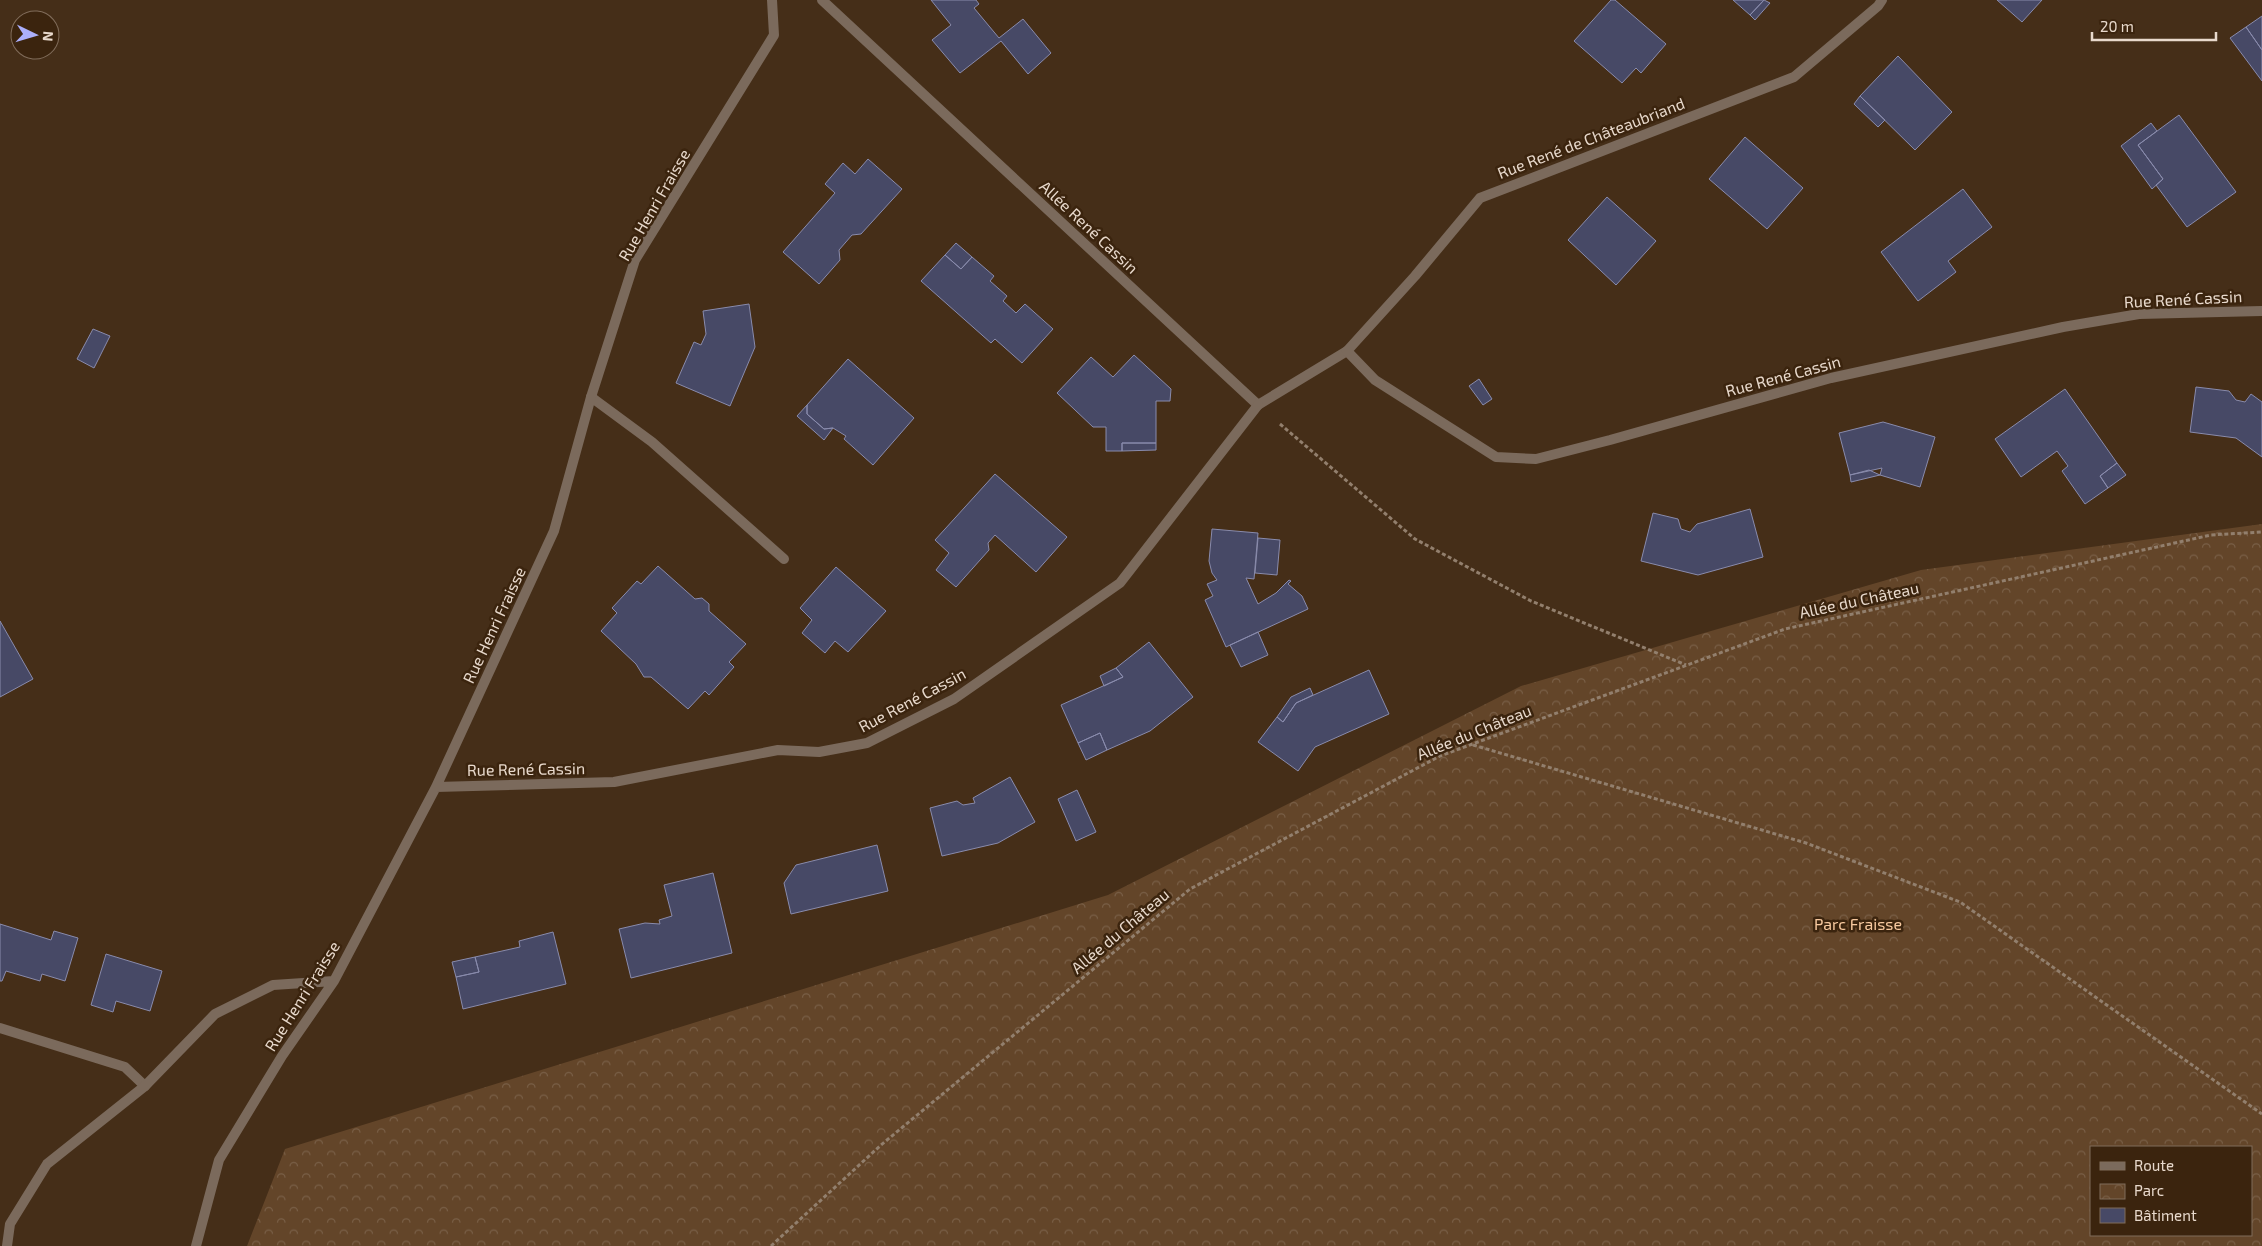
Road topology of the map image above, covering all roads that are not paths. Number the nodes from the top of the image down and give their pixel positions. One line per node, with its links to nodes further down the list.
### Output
1 (772, 0): 6 (street, Rue Henri Fraisse)
2 (822, 0): 7 (street, Allée René Cassin)
3 (1882, 0): 5 (street, Rue René de Châteaubriand)
4 (2262, 311): 5 (street, Rue René Cassin)
5 (1347, 351): 7 (street)
6 (591, 397): 8 (street); 9 (street, Rue Henri Fraisse)
7 (1258, 405): 9 (street, Rue René Cassin)
8 (784, 559)
9 (436, 787): 10 (street, Rue Henri Fraisse)
10 (334, 981): 12 (street); 14 (street, Rue Henri Fraisse)
11 (0, 1028): 12 (street)
12 (145, 1086): 13 (street)
13 (7, 1246)
14 (196, 1246)

